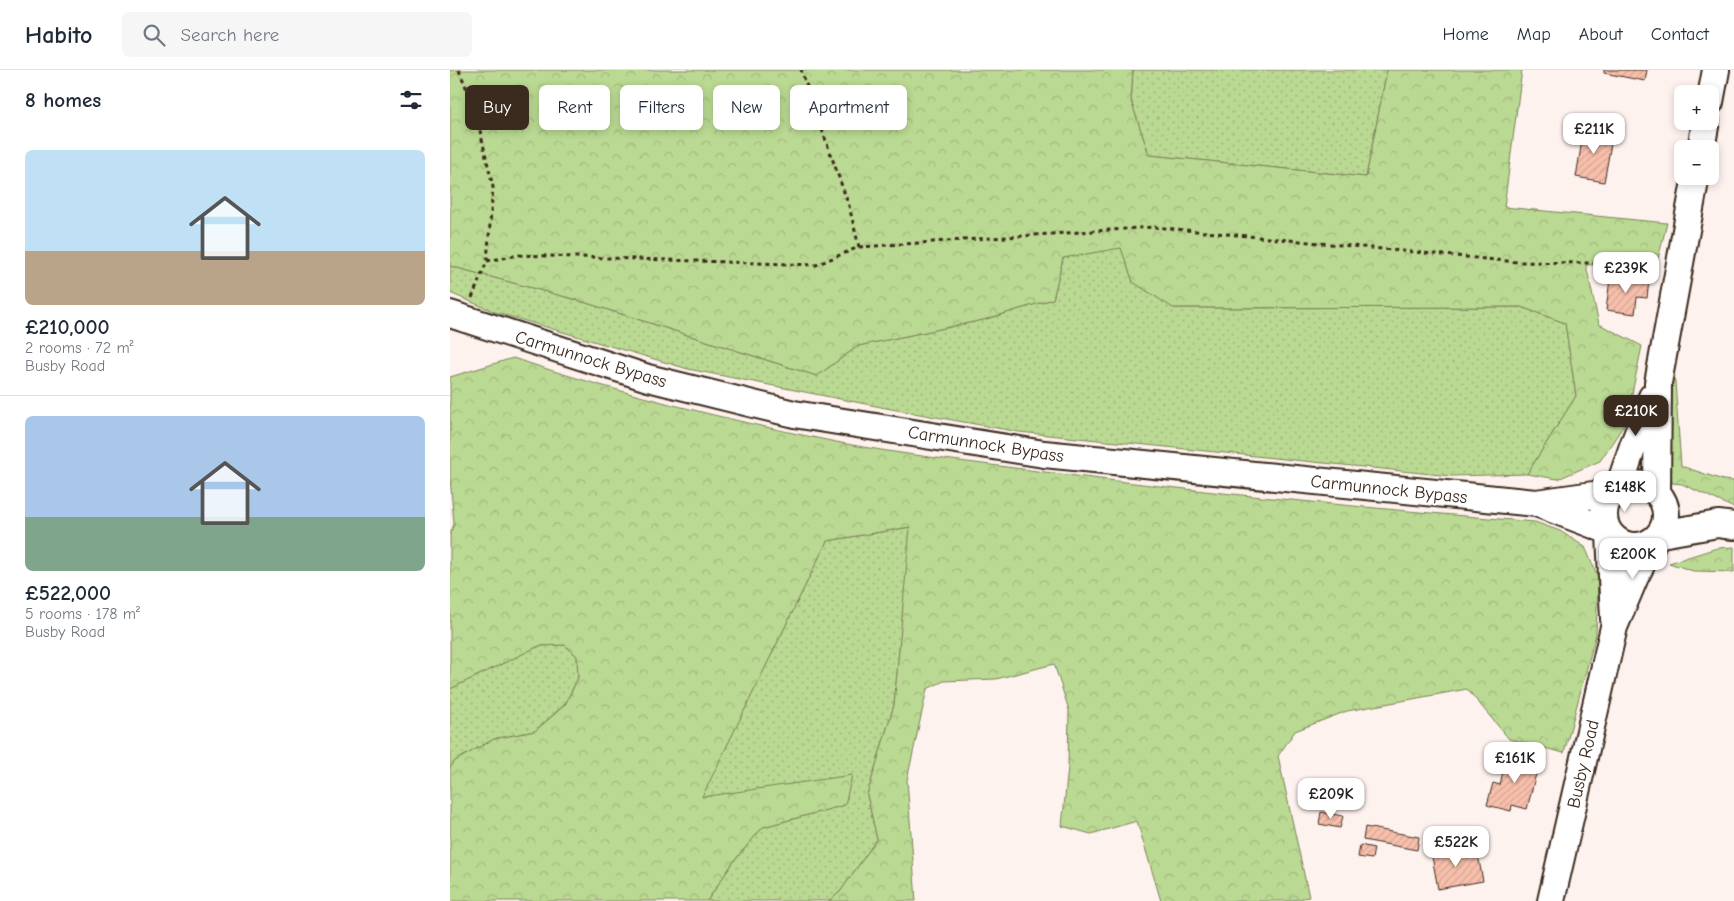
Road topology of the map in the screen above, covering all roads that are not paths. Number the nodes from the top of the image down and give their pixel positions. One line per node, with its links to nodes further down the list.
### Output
1 (1716, 70): 2 (main road)
2 (1713, 85)
3 (1694, 185): 5 (main road)
4 (457, 317): 8 (main road, Carmunnock Bypass)
5 (1658, 383): 6 (main road); 7 (main road)
6 (1616, 491): 7 (main road); 8 (main road, Carmunnock Bypass); 10 (main road)
7 (1658, 493): 9 (main road); 11 (main road)
8 (1536, 503): 10 (main road, Carmunnock Bypass)
9 (1726, 525): 11 (main road)
10 (1609, 532): 11 (main road); 12 (main road, Busby Road)
11 (1657, 538): 12 (main road, Busby Road)
12 (1614, 627): 13 (main road, Busby Road)
13 (1551, 901)

